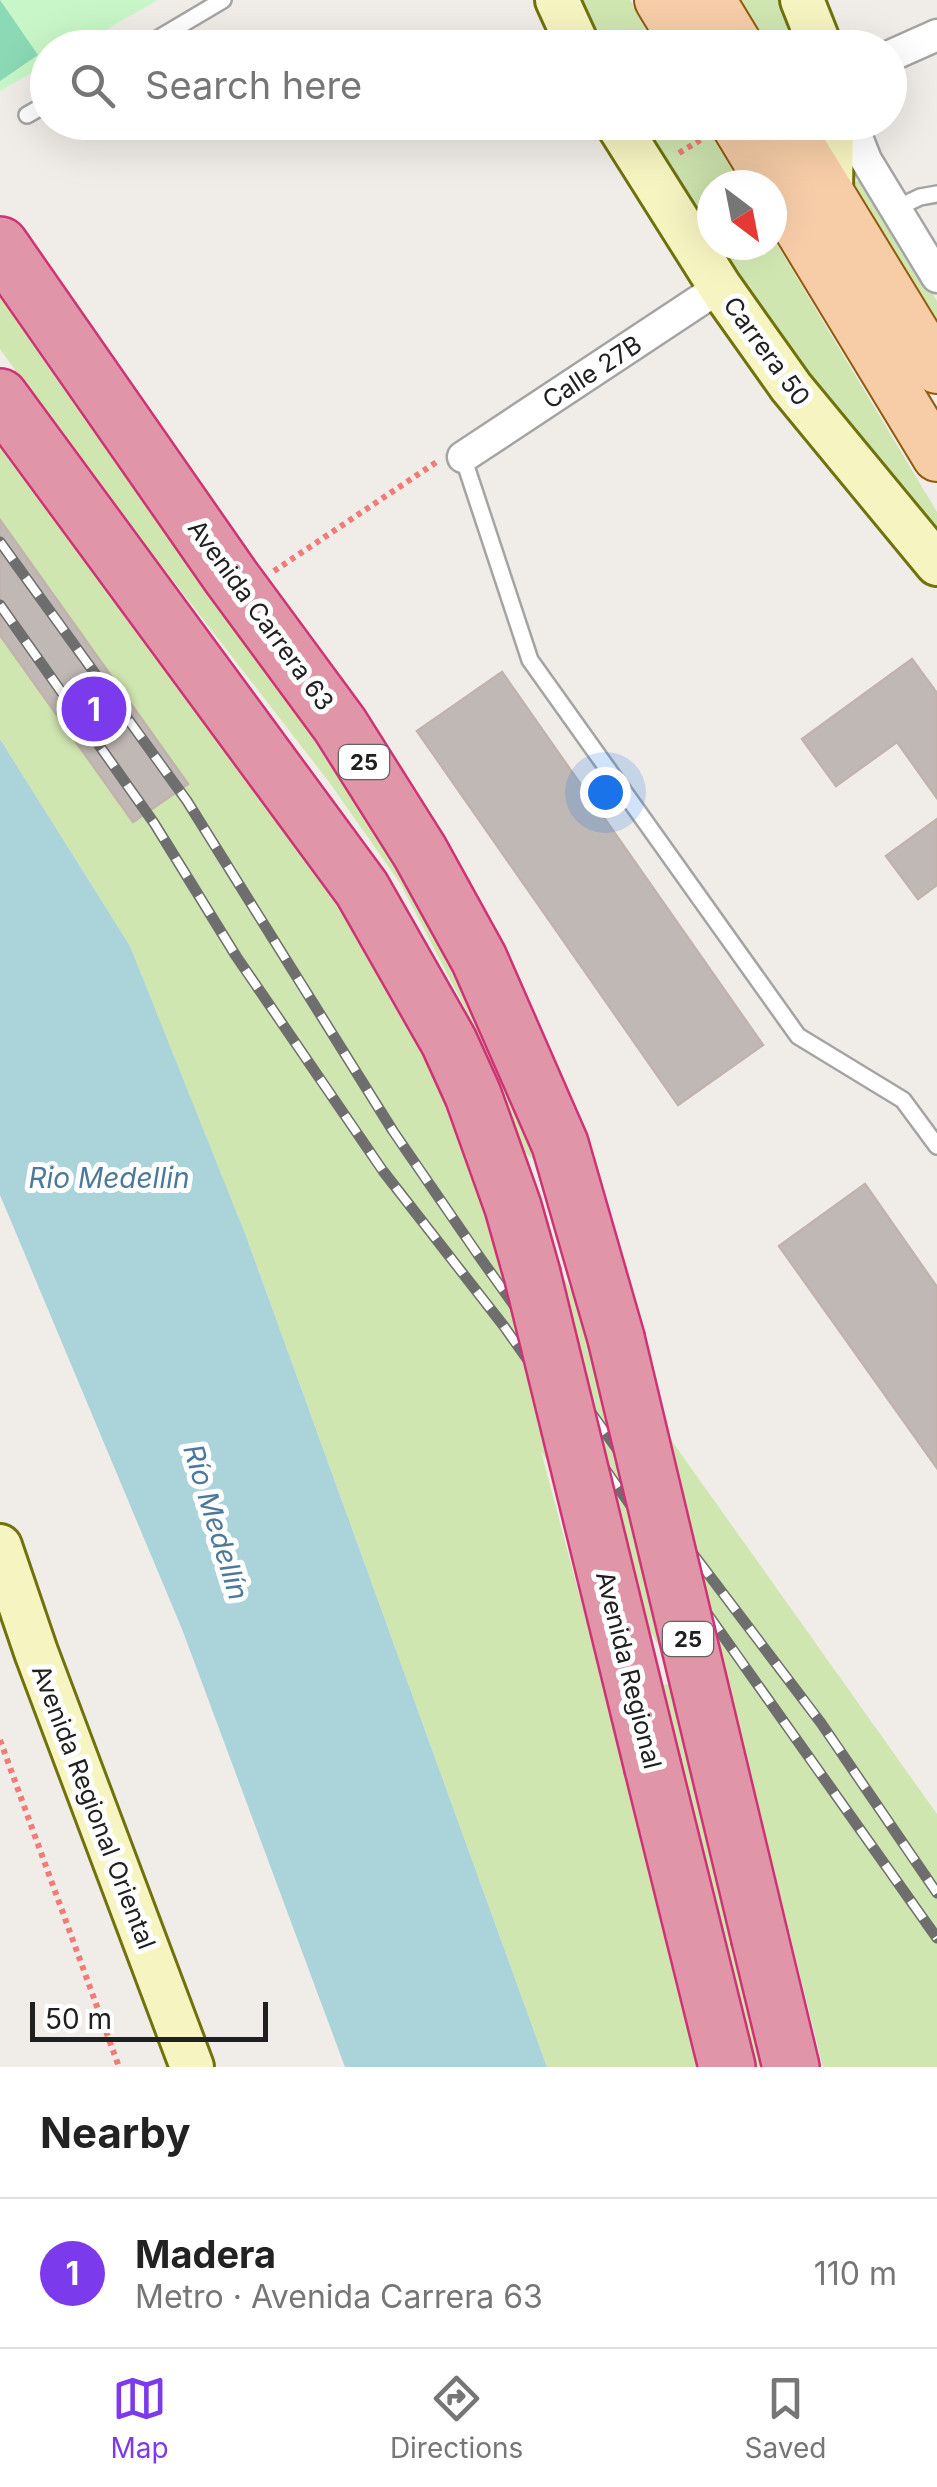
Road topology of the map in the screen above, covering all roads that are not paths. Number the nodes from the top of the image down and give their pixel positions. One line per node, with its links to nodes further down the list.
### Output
1 (222, 0): 6 (lane)
2 (557, 0): 7 (main road)
3 (660, 0): 8 (main road)
4 (711, 0): 9 (main road)
5 (802, 0): 10 (main road)
6 (172, 30)
7 (571, 30)
8 (678, 30)
9 (729, 30)
10 (813, 30)
11 (937, 35): 12 (street)
12 (907, 48)
13 (30, 113): 14 (lane)
14 (26, 115)
15 (627, 140): 27 (main road, Carrera 50)
16 (745, 140): 20 (main road)
17 (797, 140): 22 (main road)
18 (832, 140): 22 (main road)
19 (858, 140): 23 (street)
20 (763, 170)
21 (937, 194): 23 (lane)
22 (831, 195): 28 (main road)
23 (896, 209): 26 (street)
24 (787, 210): 31 (main road)
25 (0, 245): 37 (highway, Avenida Carrera 63 / 25, bridge)
26 (937, 277)
27 (720, 287): 30 (street, Calle 27B); 32 (main road, Carrera 50)
28 (937, 368)
29 (0, 397): 36 (highway, Avenida Regional / 25, bridge)
30 (463, 456): 33 (lane)
31 (937, 457)
32 (937, 564)
33 (937, 1146)
34 (0, 1546): 35 (main road, Avenida Regional Oriental)
35 (192, 2067)
36 (727, 2067)
37 (791, 2067)

